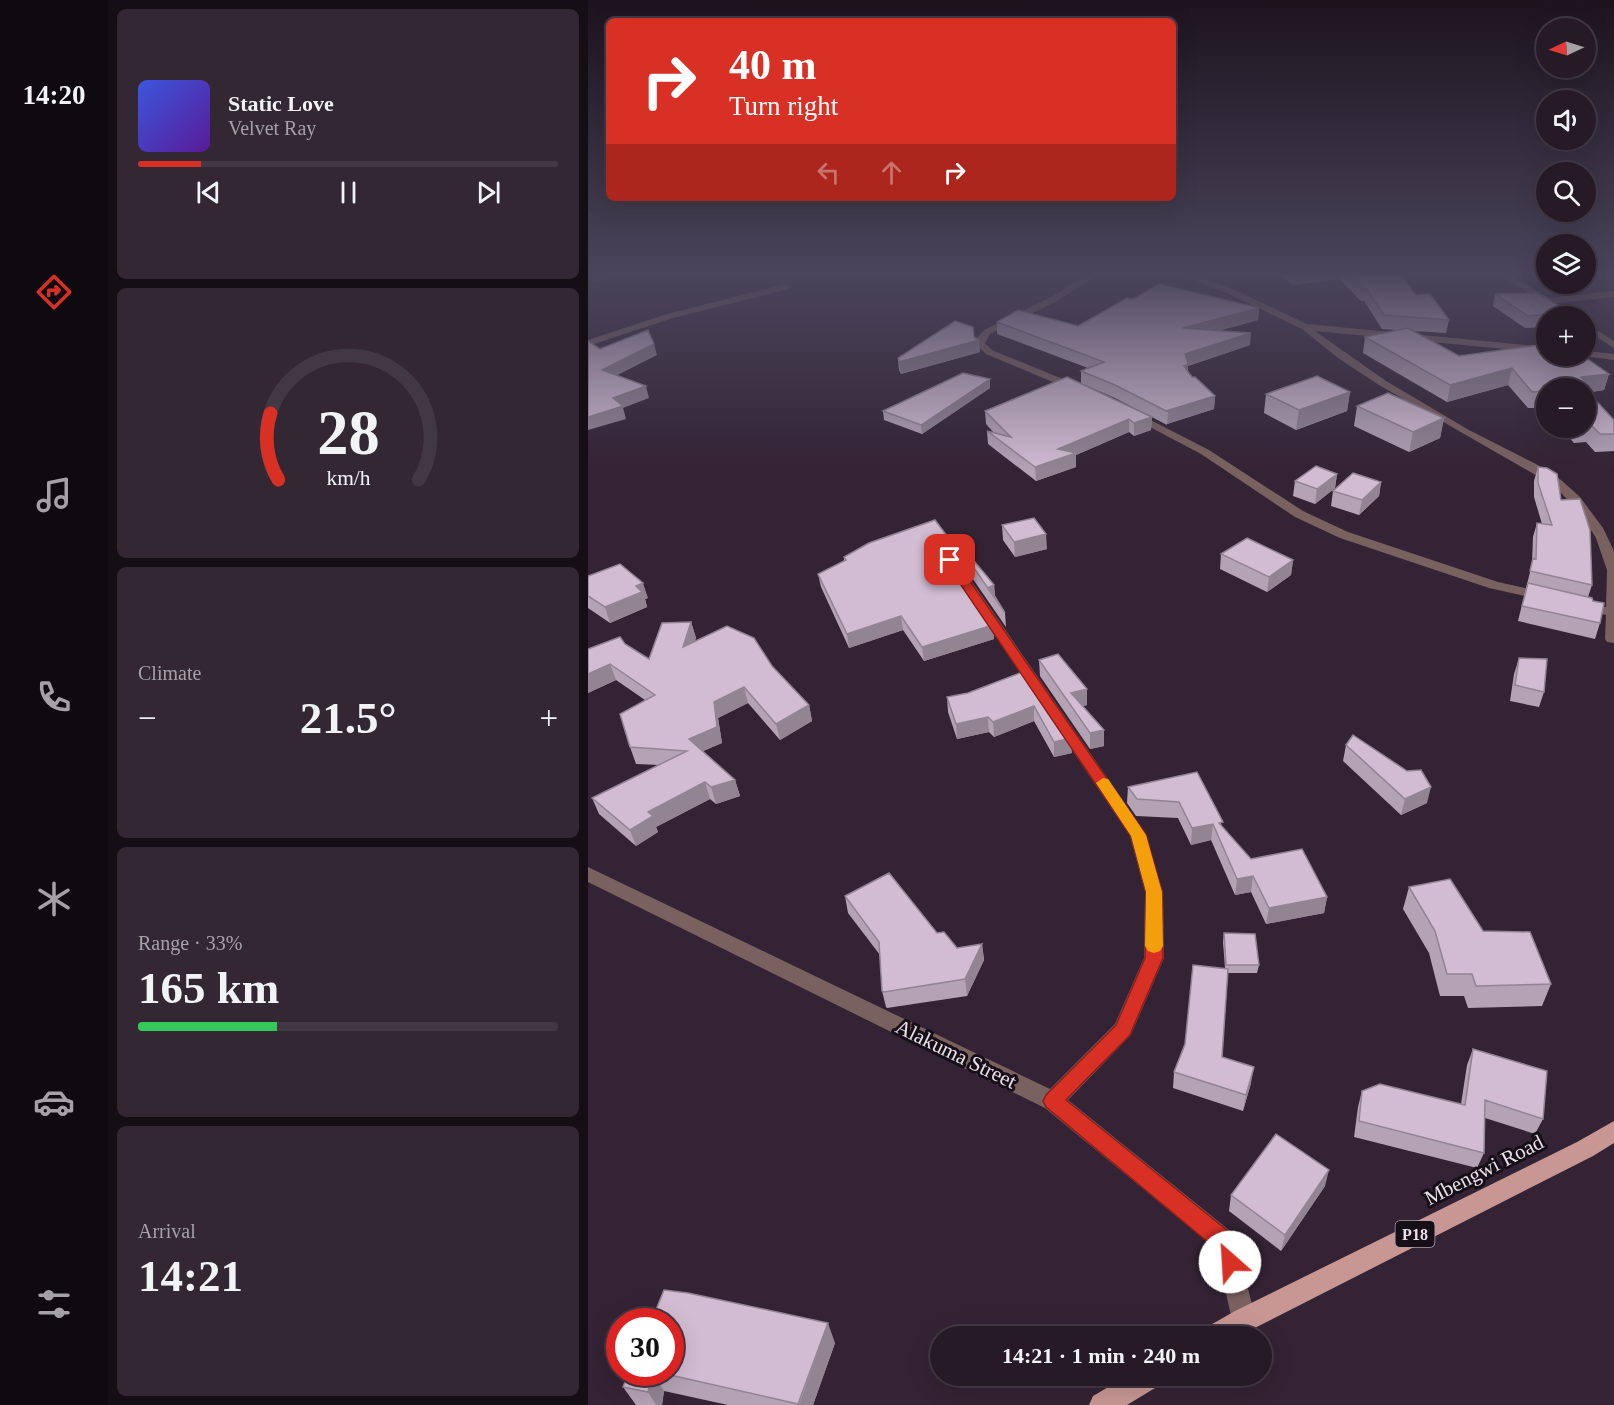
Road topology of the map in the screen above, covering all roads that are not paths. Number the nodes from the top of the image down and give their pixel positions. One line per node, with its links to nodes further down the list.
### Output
1 (981, 340): 7 (street)
2 (1321, 340): 10 (street)
3 (1437, 340): 4 (street)
4 (1536, 349)
5 (1596, 355): 6 (street)
6 (1614, 357)
7 (1089, 393)
8 (1120, 407): 10 (street)
9 (950, 560): 13 (street)
10 (1614, 613): 11 (street)
11 (1611, 639)
12 (588, 874): 13 (street, Alakuma Street)
13 (1053, 1101): 15 (street, Alakuma Street)
14 (1614, 1131): 15 (main road, Mbengwi Road / P18)
15 (1244, 1320): 16 (main road, Mbengwi Road / P18)
16 (1234, 1326)
17 (1134, 1386): 18 (main road)
18 (1102, 1405)

